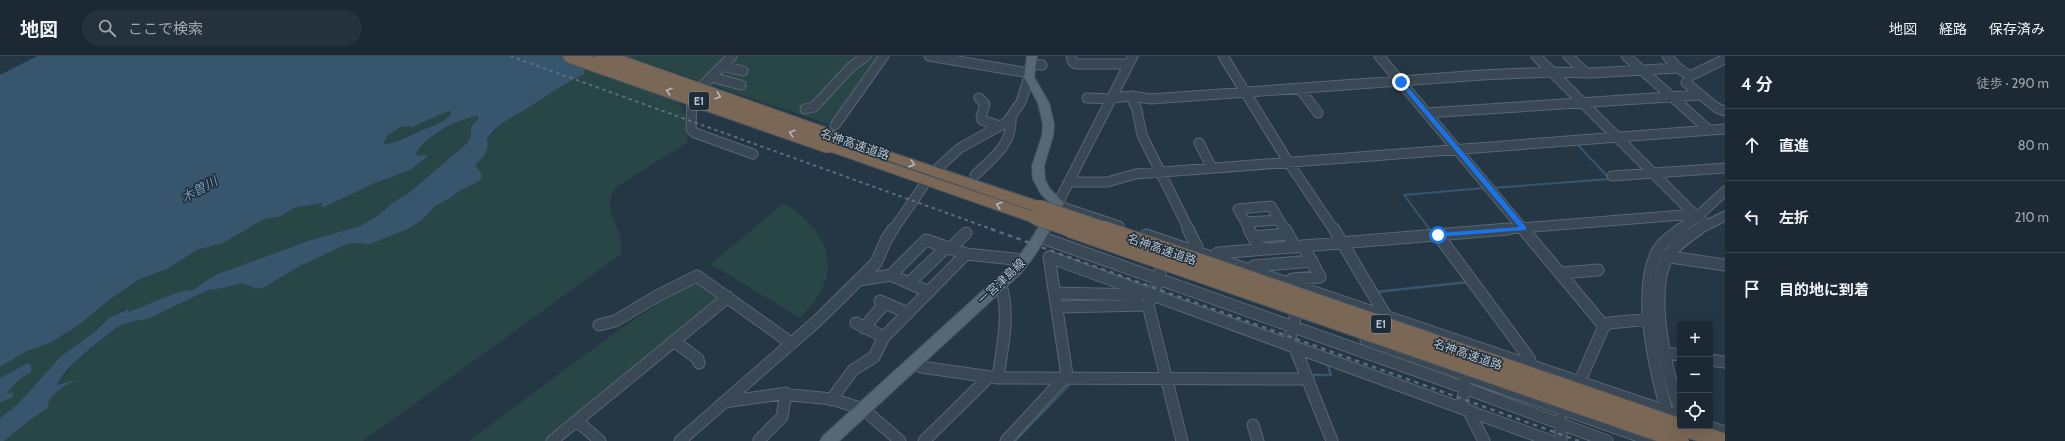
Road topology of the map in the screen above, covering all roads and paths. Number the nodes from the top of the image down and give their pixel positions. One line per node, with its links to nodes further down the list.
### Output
1 (570, 56): 46 (highway, 名神高速道路 / E1, one-way to 1, bridge)
2 (602, 56): 46 (highway, 名神高速道路 / E1, one-way to 46, bridge)
3 (732, 56): 17 (street)
4 (866, 56): 38 (street)
5 (884, 56): 46 (street)
6 (929, 56): 15 (street)
7 (1071, 56): 16 (street)
8 (1223, 56): 30 (street)
9 (1378, 56): 27 (street)
10 (1536, 56): 24 (street)
11 (1626, 56): 22 (street)
12 (1667, 56): 20 (street)
13 (1571, 57): 21 (street)
14 (1725, 59): 25 (street)
15 (951, 60): 18 (street); 19 (street)
16 (1131, 60): 36 (street)
17 (722, 66): 23 (street); 26 (street)
18 (943, 66)
19 (1032, 67): 42 (street); 62 (main road)
20 (1678, 68): 22 (street); 25 (street)
21 (1582, 69): 22 (street); 24 (street)
22 (1642, 70): 33 (street)
23 (743, 71)
24 (1552, 72): 27 (street); 37 (street)
25 (1690, 76): 31 (street)
26 (710, 77): 28 (street); 50 (street)
27 (1401, 82): 29 (street); 41 (street)
28 (741, 85)
29 (1300, 89): 30 (street); 40 (street)
30 (1246, 93): 32 (street); 51 (street)
31 (1700, 95): 33 (street); 39 (street)
32 (1131, 96): 36 (street); 55 (street)
33 (1671, 96): 37 (street); 45 (street)
34 (979, 98): 43 (street)
35 (1087, 98): 36 (street)
36 (1112, 98): 59 (street)
37 (1583, 103): 41 (street); 47 (street)
38 (805, 109)
39 (1725, 111)
40 (1318, 113)
41 (1426, 113): 49 (street)
42 (1011, 117): 43 (street); 57 (street)
43 (1000, 126): 52 (street)
44 (1725, 129): 45 (street)
45 (1709, 130): 47 (street)
46 (833, 136): 67 (highway, 名神高速道路 / E1)
47 (1619, 137): 49 (street); 56 (street)
48 (1199, 144): 53 (street)
49 (1455, 149): 51 (street); 69 (street)
50 (753, 154)
51 (1289, 162): 53 (street); 74 (street)
52 (939, 167)
53 (1212, 168): 55 (street)
54 (1725, 168): 56 (street)
55 (1159, 172): 59 (street); 79 (street)
56 (1653, 173): 58 (street); 63 (street)
57 (975, 176)
58 (1612, 176)
59 (1070, 182): 62 (street)
60 (924, 185): 94 (street)
61 (1725, 191): 63 (street)
62 (1058, 203): 67 (main road, 一宮津島線); 79 (street)
63 (1696, 215): 68 (street); 69 (street); 80 (street)
64 (1725, 216): 68 (street)
65 (1279, 220): 66 (street); 66 (street); 71 (street)
66 (1245, 222): 73 (street)
67 (1040, 223): 75 (street); 85 (main road, 一宮津島線); 88 (street); 162 (highway, 名神高速道路 / E1, bridge); 163 (highway, 名神高速道路 / E1, bridge)
68 (1707, 224): 83 (street)
69 (1524, 228): 72 (street); 91 (street)
70 (966, 232): 77 (street)
71 (1287, 234): 73 (street); 76 (street)
72 (1438, 235): 74 (street); 123 (street)
73 (1253, 237): 78 (street)
74 (1343, 243): 76 (street); 106 (street)
75 (1058, 244): 82 (street); 93 (street)
76 (1299, 246): 78 (street); 86 (street)
77 (948, 248): 81 (street); 92 (street); 95 (street)
78 (1260, 250): 84 (street)
79 (1197, 252): 84 (street)
80 (1656, 253): 83 (street); 107 (street)
81 (966, 254): 85 (street); 99 (street)
82 (1049, 257): 100 (street); 102 (street)
83 (1668, 257): 87 (street); 117 (street)
84 (1213, 258): 89 (street)
85 (1024, 260): 96 (main road, 一宮津島線)
86 (1312, 261): 89 (street); 97 (street)
87 (1725, 265)
88 (1161, 267): 93 (street); 105 (street)
89 (1250, 270): 97 (street)
90 (1598, 270): 91 (street)
91 (1561, 273): 109 (street)
92 (890, 275): 94 (street); 95 (street)
93 (1159, 279): 102 (street); 110 (street)
94 (859, 280): 113 (street)
95 (909, 283): 99 (street)
96 (1000, 283): 120 (main road, 一宮津島線); 126 (street)
97 (1289, 283): 98 (street)
98 (1303, 288): 105 (street); 106 (street)
99 (929, 292): 104 (street)
100 (1055, 292): 102 (street); 103 (street)
101 (728, 297): 108 (street); 112 (street); 113 (street)
102 (1148, 298): 103 (street); 115 (street); 127 (street)
103 (1057, 307): 128 (street)
104 (908, 313): 111 (street); 111 (street)
105 (1296, 315): 110 (street); 125 (street)
106 (1386, 316): 114 (street)
107 (1650, 319): 109 (street); 116 (street)
108 (599, 325)
109 (1604, 326): 130 (street)
110 (1293, 327): 115 (street); 131 (street)
111 (884, 337): 133 (street)
112 (674, 341): 122 (street); 141 (street)
113 (791, 343): 135 (street)
114 (1468, 344): 123 (street); 125 (street)
115 (1292, 346): 129 (street); 138 (street)
116 (1653, 350): 117 (street); 139 (street)
117 (1665, 353): 118 (street); 134 (street)
118 (1677, 355)
119 (1713, 360): 121 (street)
120 (914, 362): 126 (street); 137 (main road, 一宮津島線)
121 (1725, 362)
122 (699, 363)
123 (1532, 366): 124 (street)
124 (1552, 373): 130 (street); 136 (street)
125 (1465, 375): 131 (street); 136 (street)
126 (994, 377): 128 (street); 152 (street)
127 (1166, 377): 128 (street); 129 (street); 154 (street)
128 (1065, 378): 153 (street)
129 (1308, 379): 156 (street)
130 (1579, 382): 139 (street)
131 (1464, 388): 138 (street); 142 (street)
132 (786, 393): 133 (street); 135 (street); 149 (street)
133 (832, 400): 137 (street)
134 (1677, 401)
135 (724, 402): 148 (street)
136 (1554, 406): 142 (street); 161 (street)
137 (862, 409): 150 (main road, 一宮津島線); 151 (street)
138 (1465, 409): 157 (street); 158 (street)
139 (1667, 412): 140 (street)
140 (1677, 415)
141 (577, 421): 146 (street); 147 (street)
142 (1562, 424): 159 (street); 160 (street)
143 (1253, 425): 155 (street)
144 (1713, 428): 145 (street)
145 (1725, 432)
146 (552, 441)
147 (600, 441)
148 (680, 441)
149 (762, 441)
150 (828, 441)
151 (900, 441)
152 (924, 441)
153 (1006, 441)
154 (1182, 441)
155 (1258, 441)
156 (1332, 441)
157 (1484, 441)
158 (1551, 441)
159 (1561, 441)
160 (1607, 441)
161 (1653, 441)
162 (1681, 441)
163 (1722, 441)

